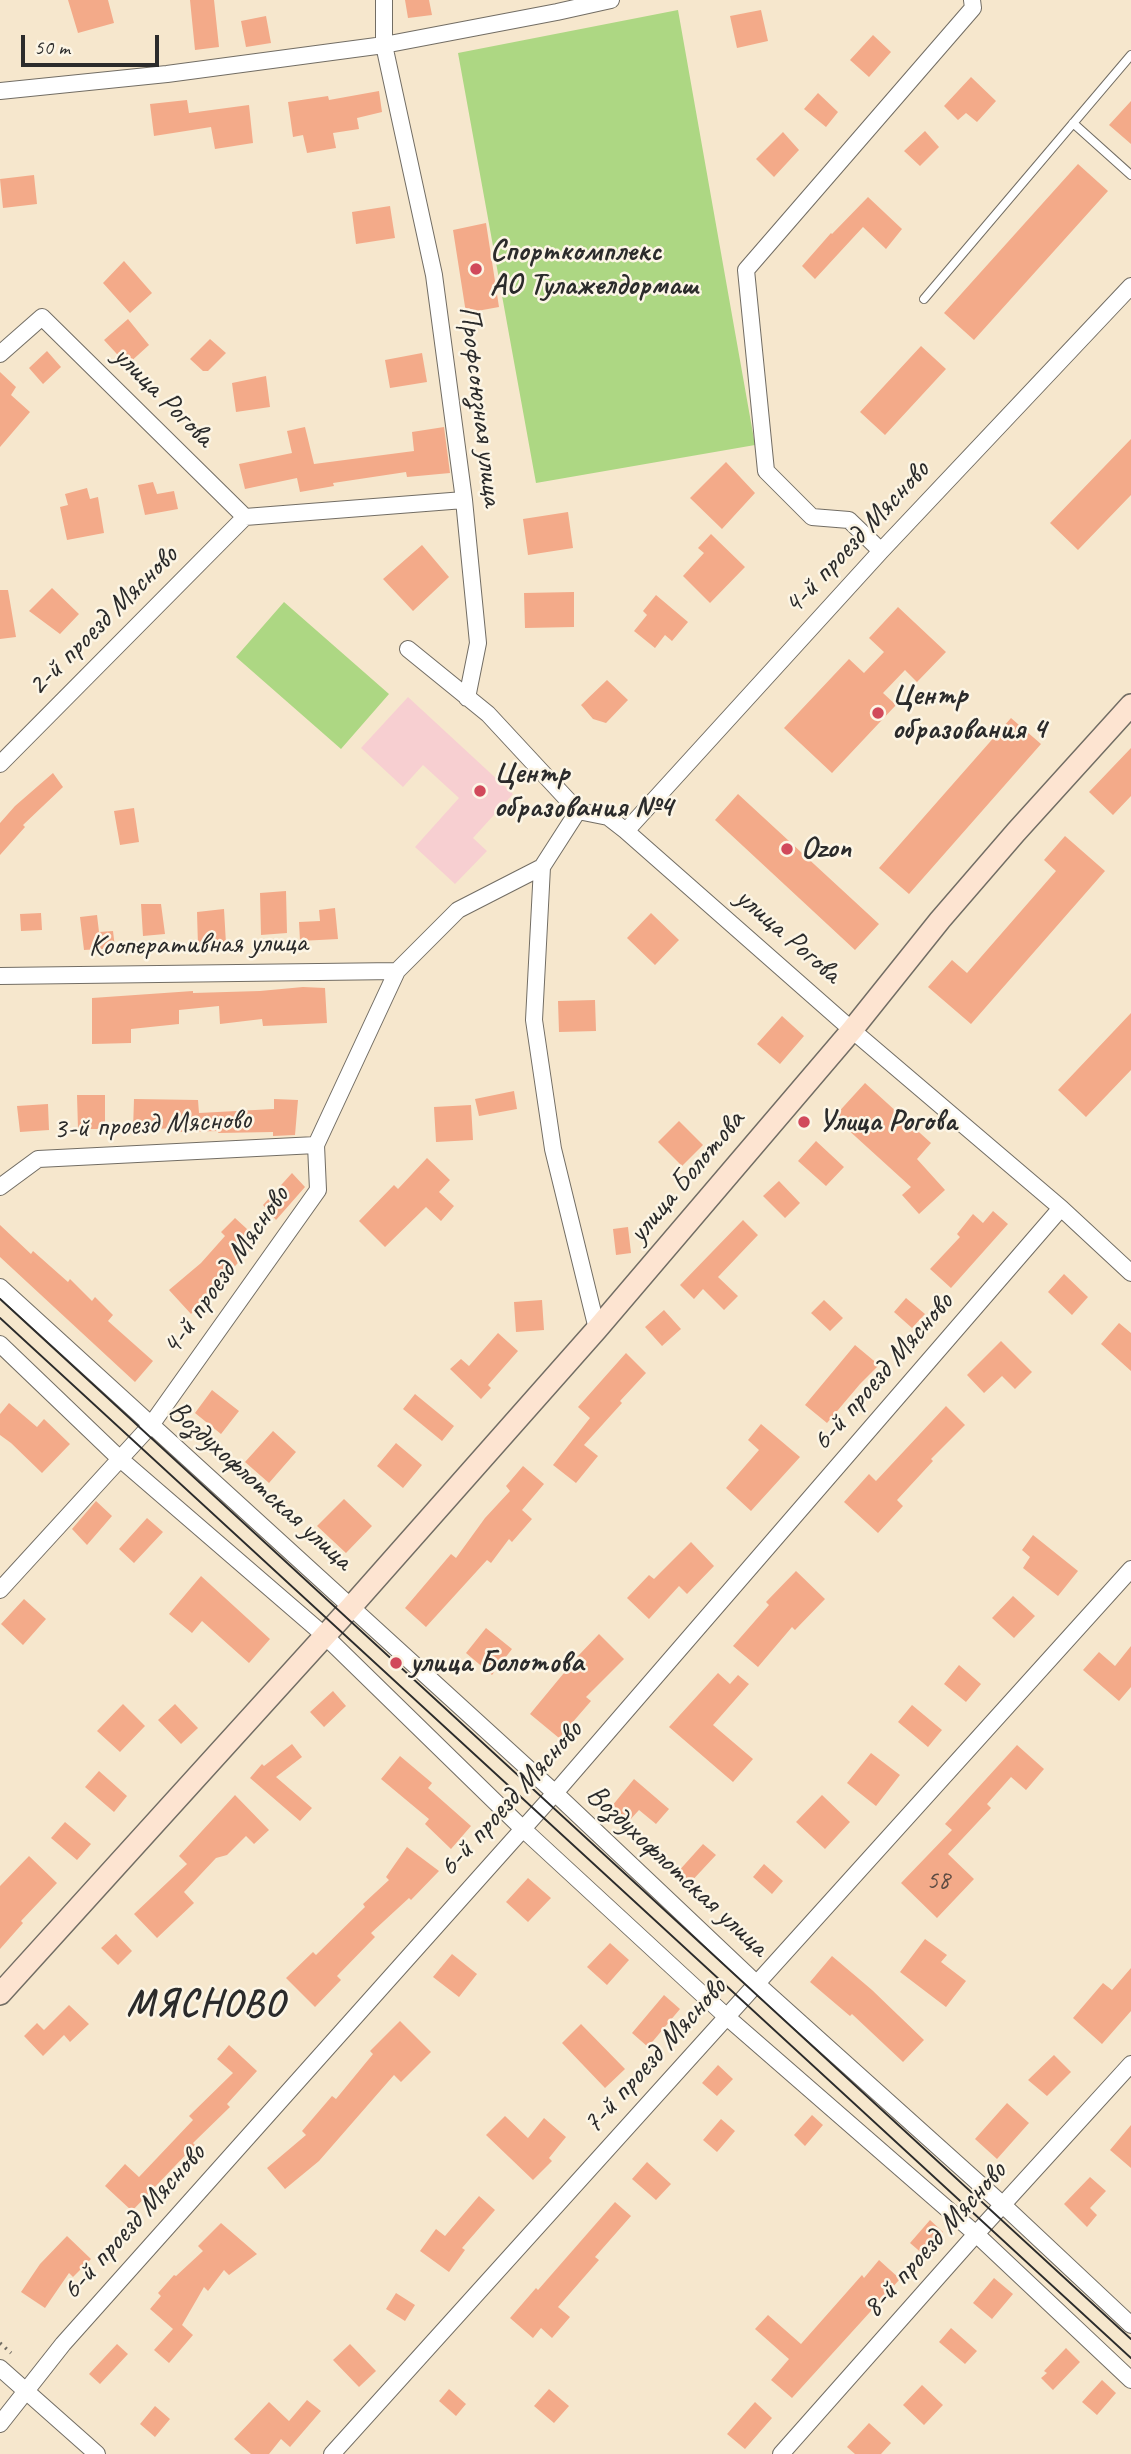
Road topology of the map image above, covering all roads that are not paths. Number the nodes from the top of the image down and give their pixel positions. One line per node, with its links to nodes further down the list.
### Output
1 (384, 0): 4 (street, Профсоюзная улица)
2 (611, 0): 4 (street)
3 (972, 0): 14 (street)
4 (384, 45): 6 (street); 12 (street, Профсоюзная улица)
5 (1131, 55): 7 (lane)
6 (0, 91)
7 (1073, 124): 8 (lane); 10 (lane)
8 (1131, 175)
9 (1131, 286): 14 (street, 4-й проезд Мясново)
10 (924, 299)
11 (0, 354): 13 (street, улица Рогова)
12 (464, 500): 13 (street); 16 (street, Профсоюзная улица)
13 (245, 517): 18 (street, 2-й проезд Мясново)
14 (881, 551): 20 (street, 4-й проезд Мясново)
15 (408, 649): 16 (street)
16 (467, 698): 19 (street)
17 (1131, 705): 24 (street, улица Болотова)
18 (0, 764)
19 (578, 811): 20 (street, улица Рогова); 21 (street, 4-й проезд Мясново)
20 (626, 831): 24 (street, улица Рогова)
21 (541, 867): 22 (street, 4-й проезд Мясново); 30 (street)
22 (397, 971): 23 (street, Кооперативная улица); 25 (street, 4-й проезд Мясново)
23 (0, 976)
24 (852, 1030): 27 (street, улица Рогова); 30 (street, улица Болотова)
25 (316, 1145): 26 (street, 3-й проезд Мясново); 32 (street, 4-й проезд Мясново)
26 (0, 1187)
27 (1061, 1208): 28 (street, улица Рогова); 38 (street, 6-й проезд Мясново)
28 (1131, 1273)
29 (0, 1287): 32 (street, Воздухофлотская улица)
30 (597, 1329): 36 (street, улица Болотова)
31 (0, 1344): 33 (street)
32 (151, 1425): 33 (street, 4-й проезд Мясново); 36 (street, Воздухофлотская улица)
33 (119, 1458): 35 (street, 4-й проезд Мясново); 37 (street)
34 (1131, 1569): 40 (street, 7-й проезд Мясново)
35 (0, 1590)
36 (351, 1607): 37 (street, улица Болотова); 38 (street, Воздухофлотская улица)
37 (324, 1635): 39 (street); 41 (street, улица Болотова)
38 (555, 1793): 39 (street, 6-й проезд Мясново); 40 (street, Воздухофлотская улица)
39 (523, 1829): 42 (street); 49 (street, 6-й проезд Мясново)
40 (757, 1984): 42 (street, 7-й проезд Мясново); 44 (street, Воздухофлотская улица)
41 (0, 1994)
42 (728, 2018): 45 (street); 52 (street, 7-й проезд Мясново)
43 (1131, 2064): 44 (street, 8-й проезд Мясново)
44 (1003, 2205): 45 (street, 8-й проезд Мясново); 46 (street, Воздухофлотская улица)
45 (976, 2234): 48 (street); 53 (street, 8-й проезд Мясново)
46 (1131, 2325)
47 (0, 2368): 49 (street)
48 (1131, 2380)
49 (27, 2392): 50 (street, 6-й проезд Мясново); 51 (street)
50 (0, 2424)
51 (97, 2454)
52 (332, 2454)
53 (781, 2454)

